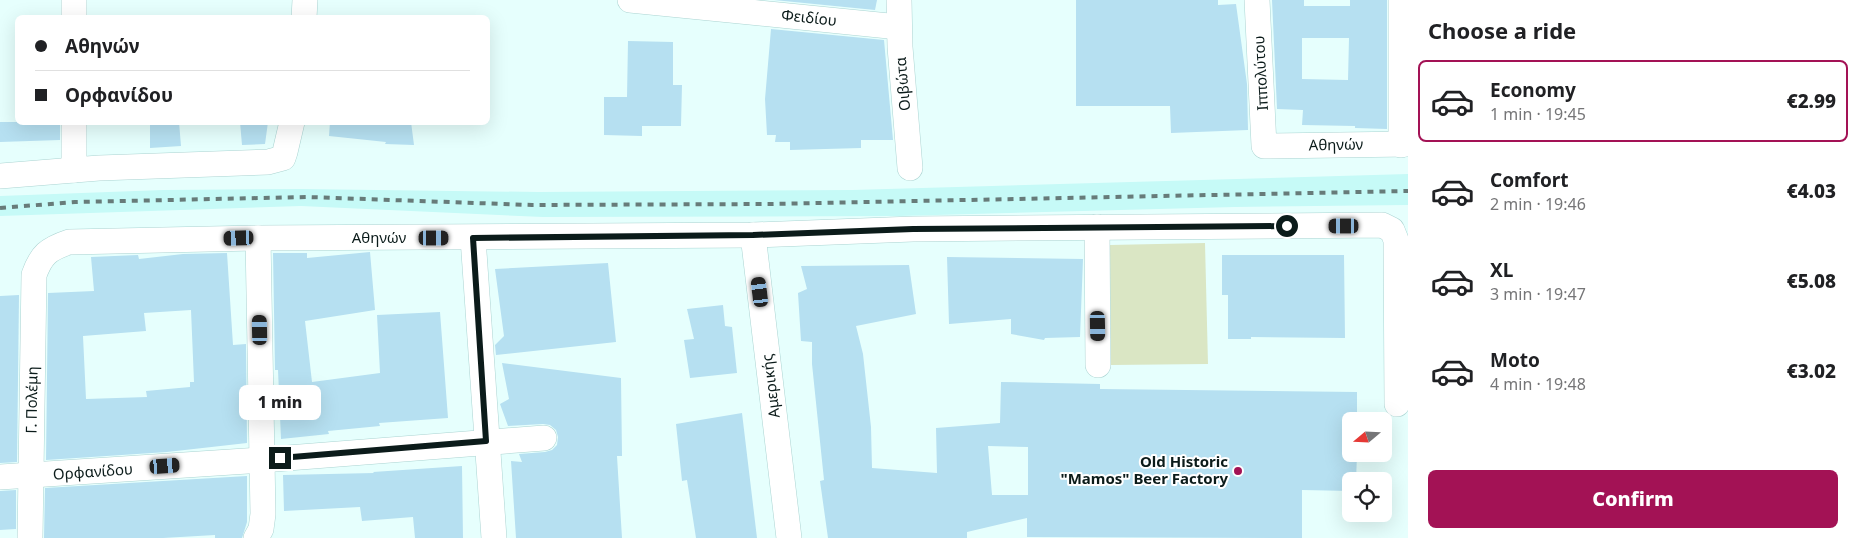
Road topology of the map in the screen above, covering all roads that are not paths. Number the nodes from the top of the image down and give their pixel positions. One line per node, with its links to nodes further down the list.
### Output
1 (74, 0): 8 (street)
2 (305, 0): 9 (street)
3 (630, 0): 7 (street, Φειδίου)
4 (899, 0): 10 (street, Οιβώτα)
5 (1257, 0): 14 (street, Ιππολύτου)
6 (1401, 0): 13 (street)
7 (726, 4): 10 (street, Φειδίου)
8 (74, 15)
9 (304, 15)
10 (899, 27): 15 (street, Οιβώτα)
11 (74, 125): 16 (street)
12 (291, 125): 16 (street)
13 (1404, 144): 14 (street, Αθηνών)
14 (1264, 146)
15 (910, 168)
16 (74, 170): 17 (street)
17 (0, 176)
18 (1096, 227): 19 (street, Αθηνών); 23 (street); 24 (street, Αθηνών)
19 (753, 235): 21 (street, Αθηνών); 33 (street, Αμερικής)
20 (258, 238): 21 (street, Αθηνών); 22 (street, Αθηνών); 27 (street)
21 (473, 238): 26 (street)
22 (38, 263): 28 (street, Γ. Πολέμη)
23 (1098, 365)
24 (1398, 404)
25 (544, 438): 26 (street, Ορφανίδου)
26 (486, 441): 27 (street, Ορφανίδου); 32 (street)
27 (262, 460): 28 (street, Ορφανίδου); 31 (street)
28 (29, 476): 29 (street, Ορφανίδου); 30 (street, Γ. Πολέμη)
29 (0, 477)
30 (30, 538)
31 (256, 538)
32 (494, 538)
33 (789, 538)

